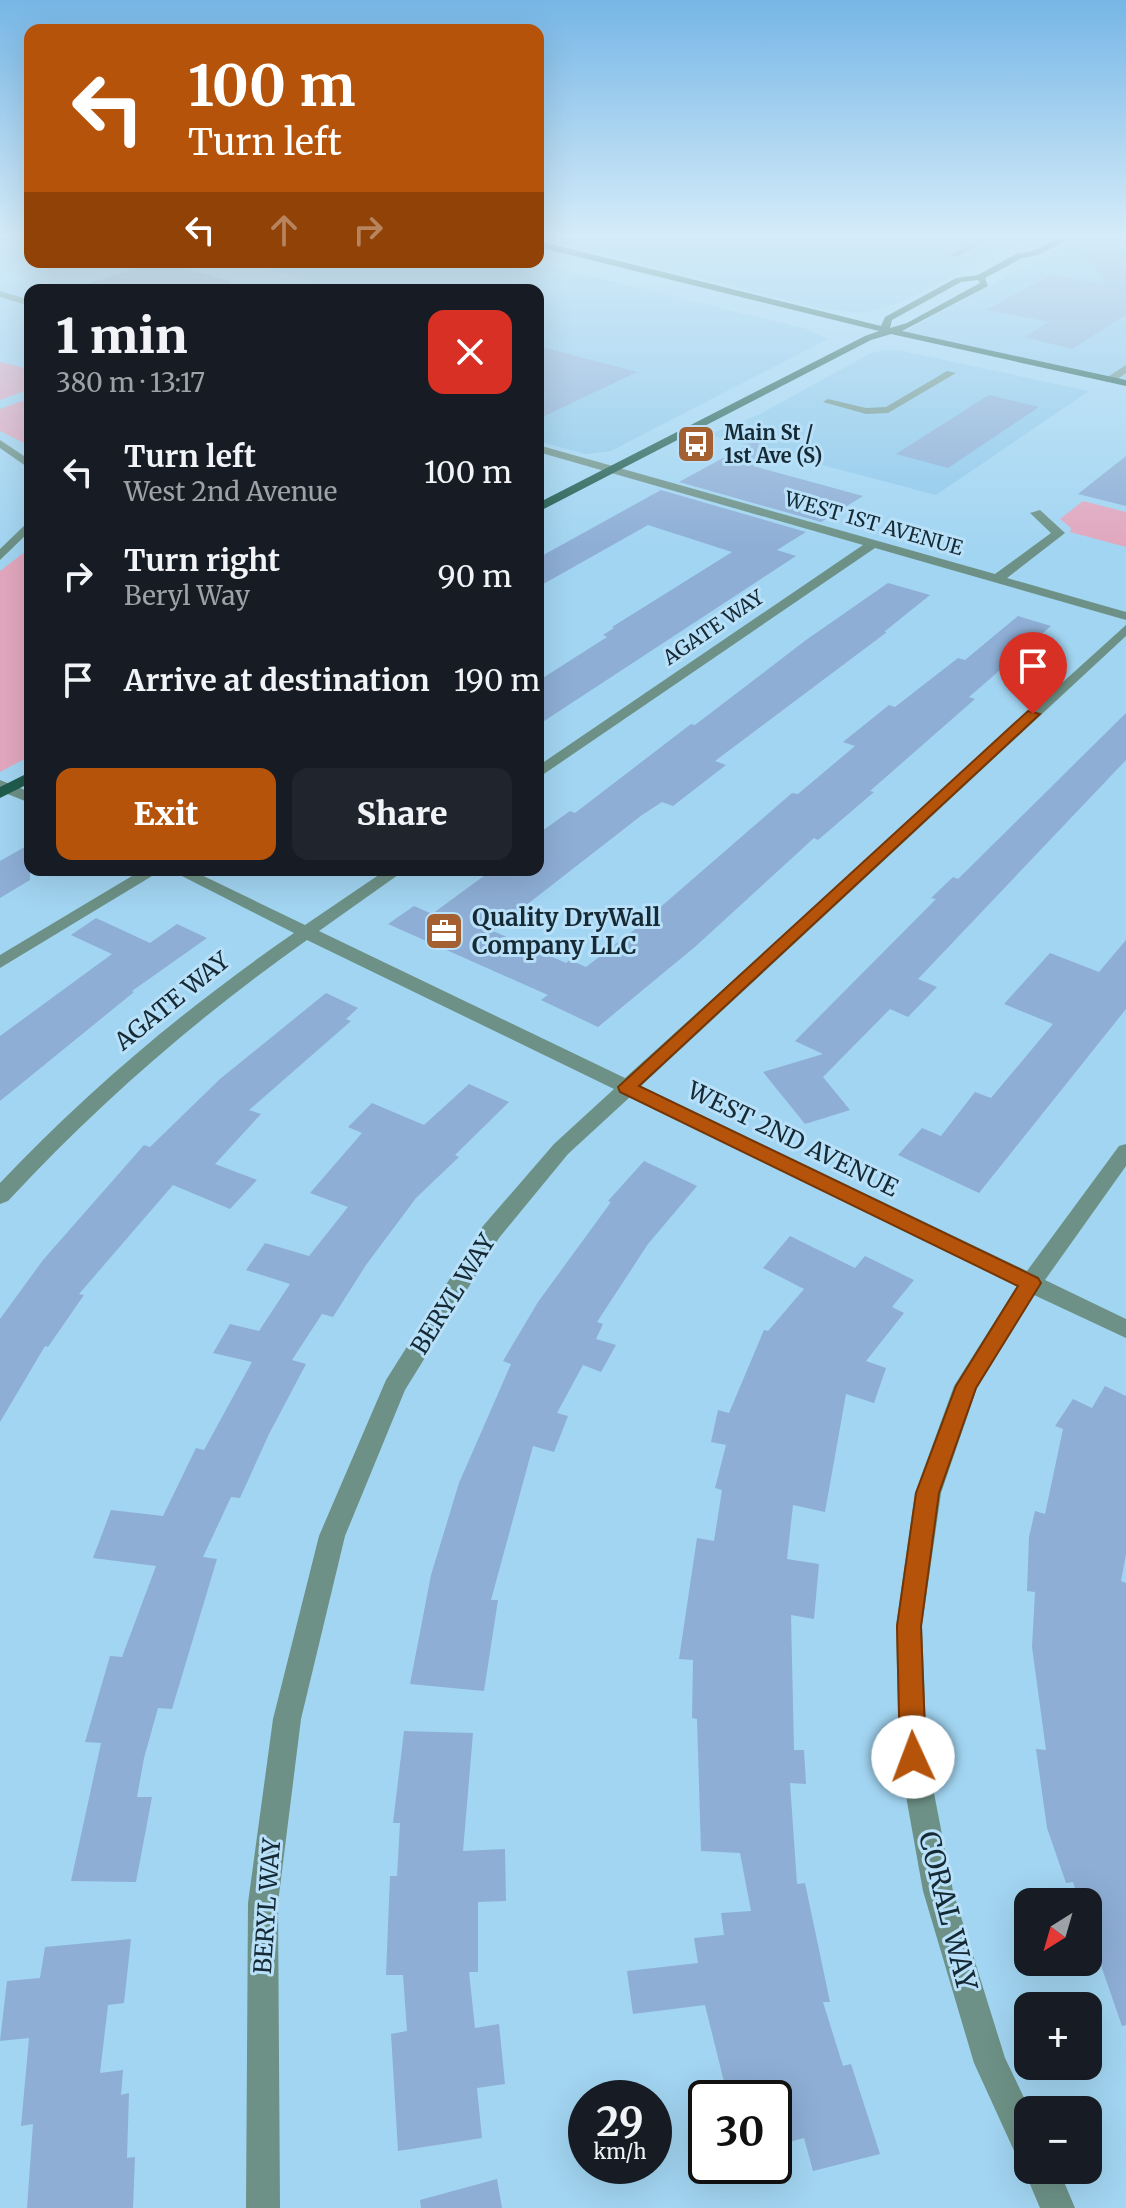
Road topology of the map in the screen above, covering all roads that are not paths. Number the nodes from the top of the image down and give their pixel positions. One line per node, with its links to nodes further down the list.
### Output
1 (862, 341): 13 (main road)
2 (882, 341): 8 (main road)
3 (935, 341): 6 (main road)
4 (1126, 368): 6 (street)
5 (951, 373): 9 (street)
6 (1110, 380): 7 (main road)
7 (1126, 383)
8 (1126, 395)
9 (828, 402)
10 (0, 443): 12 (street)
11 (544, 450): 13 (street, WEST 1ST AVENUE)
12 (24, 461)
13 (611, 469): 14 (main road); 17 (street, WEST 1ST AVENUE)
14 (544, 505)
15 (1036, 513): 19 (street)
16 (24, 530): 18 (street)
17 (873, 544): 19 (street, WEST 1ST AVENUE); 22 (street, AGATE WAY)
18 (0, 556)
19 (997, 579): 20 (street, WEST 1ST AVENUE)
20 (1126, 616)
21 (1126, 629): 31 (street, BERYL WAY)
22 (544, 769)
23 (24, 779): 24 (main road)
24 (2, 785): 25 (street)
25 (24, 795)
26 (144, 876): 30 (street)
27 (190, 876): 29 (street, WEST 2ND AVENUE)
28 (388, 876): 29 (street, AGATE WAY)
29 (306, 932): 31 (street, WEST 2ND AVENUE); 33 (street, AGATE WAY)
30 (0, 963)
31 (627, 1087): 34 (street, WEST 2ND AVENUE); 38 (street, BERYL WAY)
32 (1126, 1151): 34 (street, CORAL WAY)
33 (0, 1196)
34 (1030, 1283): 35 (street, WEST 2ND AVENUE); 36 (street, CORAL WAY)
35 (1126, 1329)
36 (1014, 2114)
37 (1047, 2184): 39 (street)
38 (263, 2208)
39 (1058, 2208)

